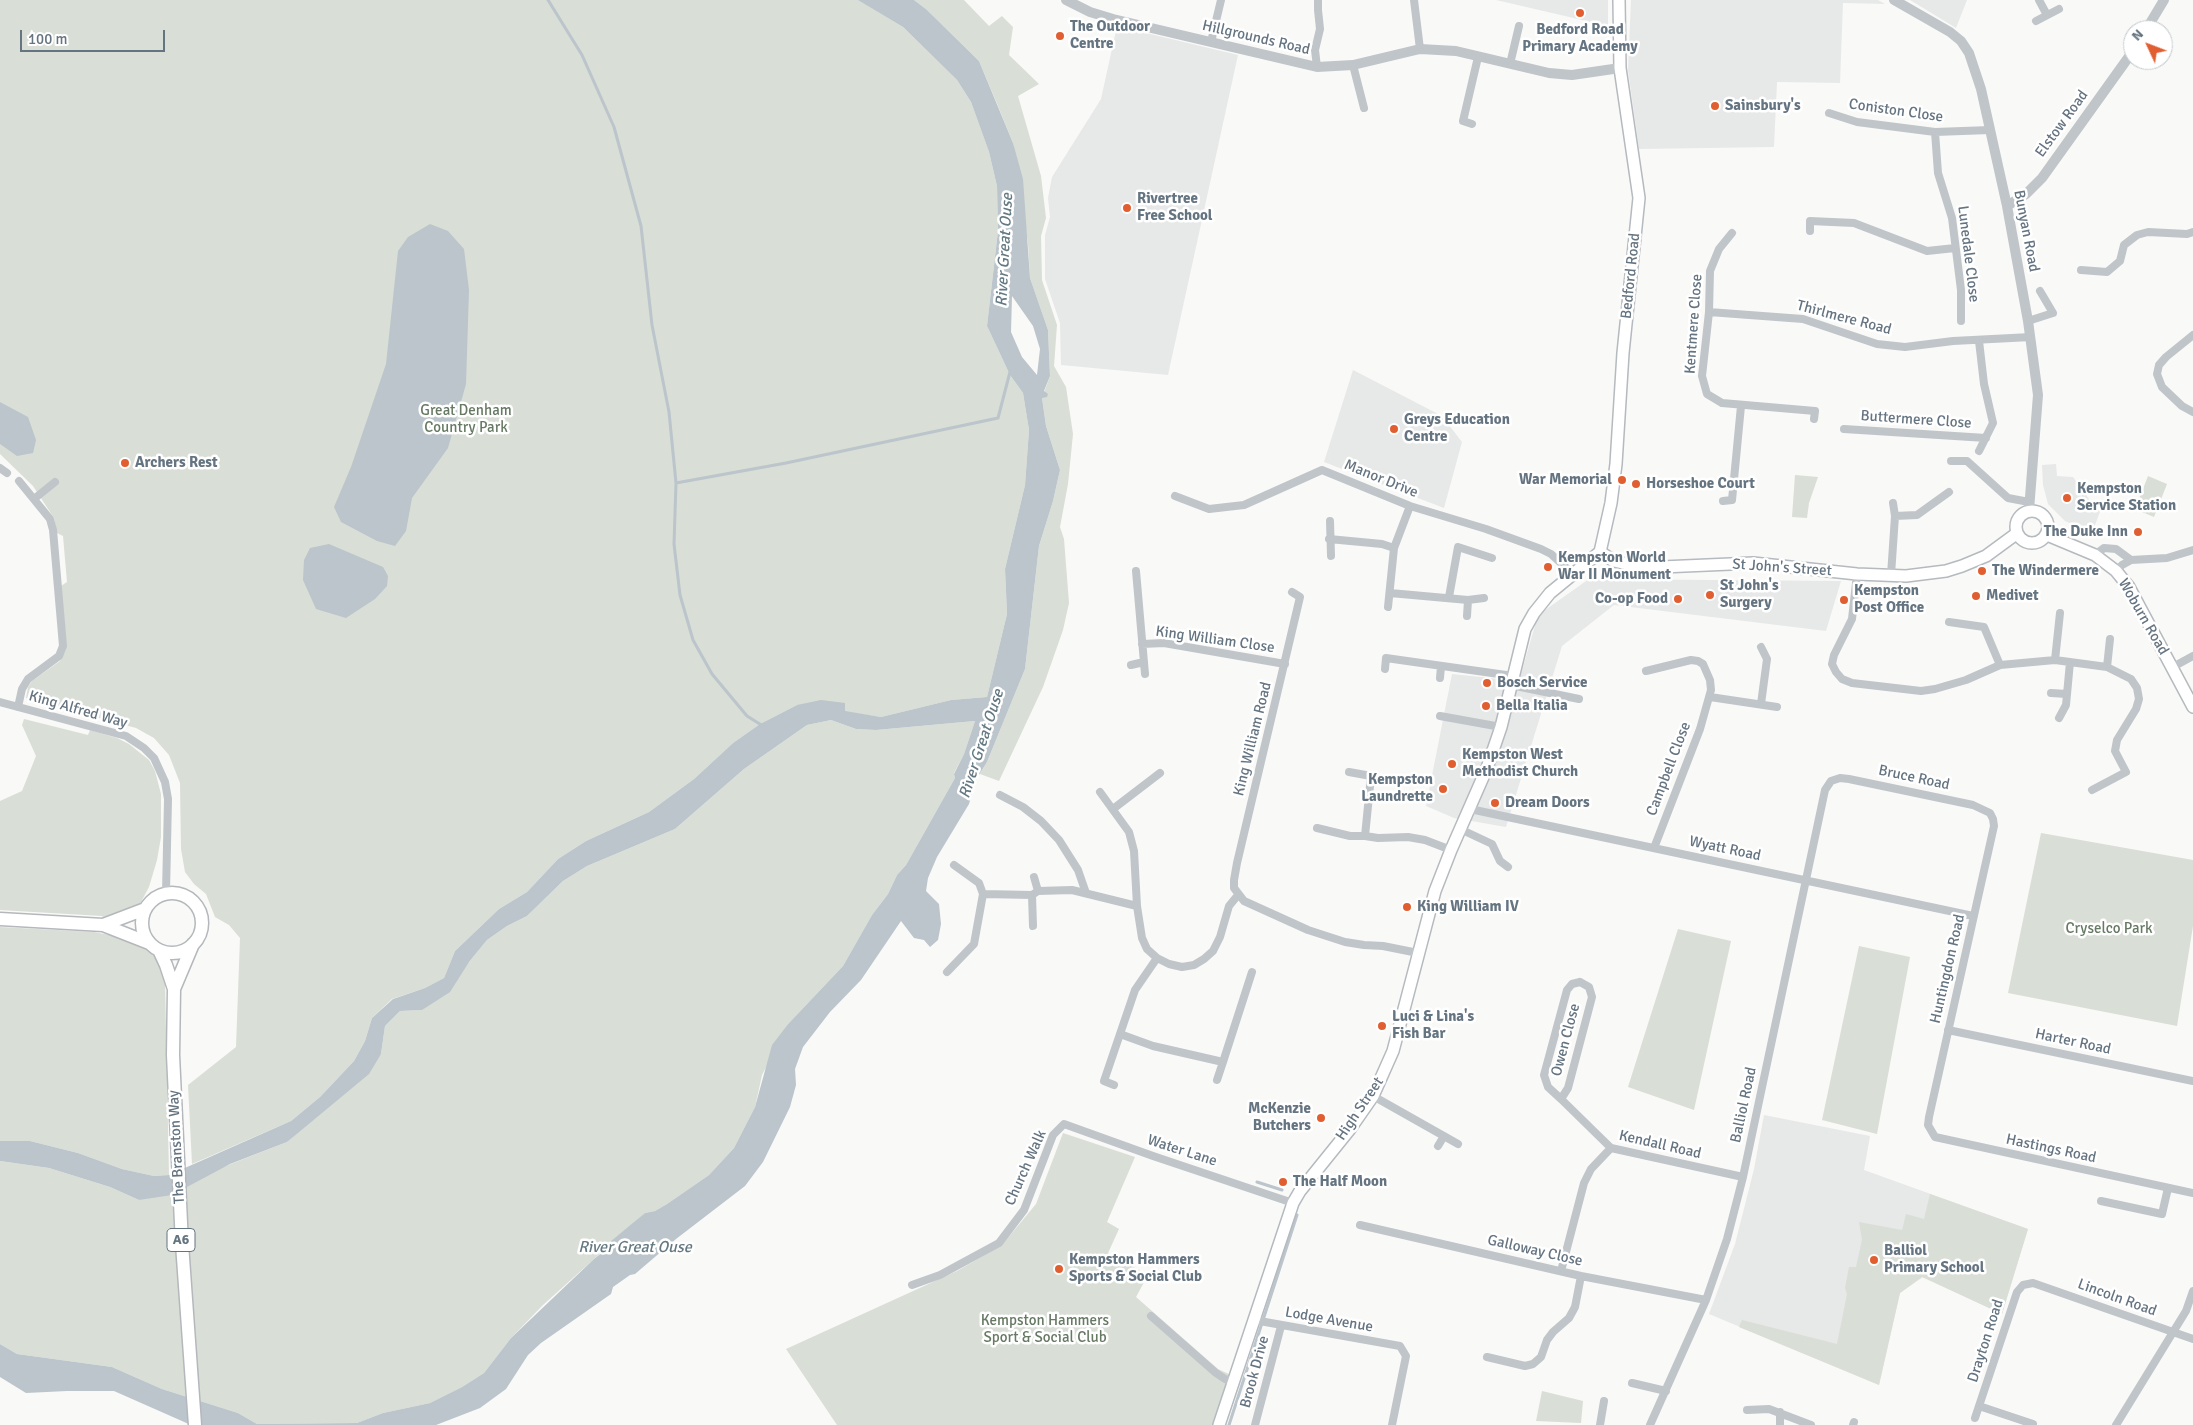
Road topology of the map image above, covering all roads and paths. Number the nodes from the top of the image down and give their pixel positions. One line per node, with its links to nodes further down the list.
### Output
1 (1066, 0): 14 (street, Hillgrounds Road)
2 (1221, 0): 14 (street)
3 (1318, 0): 20 (street)
4 (1414, 0): 15 (street)
5 (1619, 0): 21 (main road, Bedford Road)
6 (1894, 0): 25 (street, Bunyan Road)
7 (2039, 0): 10 (street)
8 (2164, 0): 11 (street)
9 (2059, 9): 10 (street)
10 (2047, 15): 12 (street)
11 (2152, 20)
12 (2036, 21)
13 (1519, 26): 17 (street)
14 (1211, 42): 20 (street, Hillgrounds Road)
15 (1420, 49): 16 (street, Hillgrounds Road); 18 (street, Hillgrounds Road)
16 (1478, 57): 17 (street, Hillgrounds Road); 24 (street)
17 (1510, 64): 21 (street, Hillgrounds Road)
18 (1353, 65): 20 (street, Hillgrounds Road); 22 (street)
19 (2123, 65): 27 (street, Elstow Road)
20 (1316, 67)
21 (1620, 68): 65 (main road, Bedford Road)
22 (1364, 108)
23 (1829, 113): 26 (street, Coniston Close)
24 (1472, 124)
25 (1990, 130): 26 (street, Coniston Close); 27 (street, Bunyan Road)
26 (1935, 132): 31 (street, Lunedale Close)
27 (2007, 206): 35 (street, Bunyan Road)
28 (1810, 231): 31 (street)
29 (2193, 232): 32 (street)
30 (1732, 233): 34 (street, Kentmere Close)
31 (1955, 248): 36 (street, Lunedale Close)
32 (2081, 270)
33 (2040, 291): 35 (street)
34 (1709, 312): 39 (street, Thirlmere Road); 40 (street, Kentmere Close)
35 (2028, 320): 38 (street, Bunyan Road)
36 (1961, 321)
37 (2193, 335): 41 (street)
38 (2031, 337): 39 (street, Thirlmere Road); 57 (street, Bunyan Road)
39 (1979, 341): 44 (street)
40 (1740, 406): 42 (street, Kentmere Close); 54 (street)
41 (2193, 412)
42 (1814, 419)
43 (1844, 429): 44 (street, Buttermere Close)
44 (1986, 438): 45 (street)
45 (1979, 452)
46 (1951, 461): 57 (street)
47 (0, 468): 48 (street)
48 (7, 473)
49 (19, 481): 53 (street)
50 (55, 482): 53 (street)
51 (1948, 492): 58 (street)
52 (1175, 496): 56 (street, Manor Drive)
53 (34, 499): 108 (street)
54 (1723, 500)
55 (1893, 503): 58 (street)
56 (1410, 506): 63 (street); 72 (street, Manor Drive)
57 (2029, 506): 60 (main road); 61 (main road)
58 (1895, 516): 74 (street)
59 (1330, 521): 62 (street)
60 (2016, 534): 61 (main road); 74 (main road, St John's Street)
61 (2047, 535): 66 (main road, Woburn Road)
62 (1329, 539): 63 (street); 67 (street)
63 (1394, 548): 76 (street)
64 (2193, 550): 69 (street)
65 (1600, 552): 72 (main road, High Street); 73 (main road, St John's Street)
66 (2096, 554): 69 (street); 71 (main road, Woburn Road)
67 (1331, 556)
68 (1492, 558): 77 (street)
69 (2131, 560): 71 (street)
70 (1136, 571): 85 (street, King William Close)
71 (2116, 571): 96 (main road, Woburn Road)
72 (1573, 574): 101 (main road, High Street)
73 (1857, 574): 74 (main road, St John's Street); 93 (street)
74 (1891, 575)
75 (1292, 592): 91 (street, King William Road)
76 (1390, 592): 77 (street); 80 (street)
77 (1449, 597): 79 (street)
78 (1484, 598): 79 (street)
79 (1468, 600): 82 (street)
80 (1388, 607)
81 (2060, 613): 88 (street)
82 (1467, 616)
83 (1949, 622): 93 (street)
84 (2110, 639): 95 (street)
85 (1142, 644): 89 (street, King William Close); 91 (street, King William Close)
86 (1761, 647): 107 (street)
87 (2193, 656): 96 (street)
88 (2055, 660): 90 (street); 93 (street)
89 (1144, 662): 92 (street); 99 (street, King William Close)
90 (2070, 662): 95 (street); 103 (street)
91 (1284, 664): 138 (street, King William Road)
92 (1131, 665)
93 (2000, 665)
94 (1441, 666): 97 (street); 100 (street); 101 (street)
95 (2107, 667): 117 (street)
96 (2171, 668): 110 (main road, Woburn Road)
97 (1385, 669)
98 (1646, 671): 104 (street)
99 (1145, 674)
100 (1440, 678)
101 (1512, 681): 105 (street); 113 (main road, High Street)
102 (2051, 693): 103 (street)
103 (2067, 694): 112 (street)
104 (1710, 698): 107 (street); 126 (street, Campbell Close)
105 (1579, 699)
106 (0, 702): 108 (street, King Alfred Way)
107 (1761, 704): 109 (street)
108 (18, 707): 134 (street, King Alfred Way)
109 (1777, 707)
110 (2193, 707)
111 (1440, 716): 113 (street)
112 (2059, 718)
113 (1501, 727): 121 (main road, High Street)
114 (1350, 772): 125 (street)
115 (1160, 773): 120 (street)
116 (1831, 781): 122 (street, Bruce Road); 133 (street, Balliol Road)
117 (2092, 790)
118 (1100, 792): 120 (street)
119 (1000, 795): 136 (street)
120 (1113, 809): 139 (street)
121 (1470, 809): 124 (main road, High Street); 126 (street, Wyatt Road)
122 (1990, 813): 141 (street, Huntingdon Road)
123 (1317, 828): 125 (street)
124 (1460, 830): 127 (main road, High Street); 128 (street)
125 (1365, 836): 127 (street)
126 (1654, 848): 133 (street, Wyatt Road)
127 (1451, 850): 147 (main road, High Street)
128 (1500, 861): 130 (street); 131 (street)
129 (954, 865): 137 (street)
130 (1508, 867)
131 (1495, 869)
132 (1034, 877): 135 (street)
133 (1805, 880): 141 (street, Wyatt Road); 166 (street, Balliol Road)
134 (166, 893): 140 (highway); 145 (highway)
135 (1035, 893): 136 (street); 137 (street); 144 (street)
136 (1086, 893): 139 (street)
137 (983, 894): 149 (street)
138 (1238, 895): 147 (street); 148 (street)
139 (1137, 906): 148 (street)
140 (145, 909): 143 (highway); 146 (highway)
141 (1974, 916): 152 (street, Huntingdon Road)
142 (0, 919): 143 (highway)
143 (103, 925): 146 (highway)
144 (1032, 926)
145 (193, 944): 146 (highway); 151 (highway, The Branston Way / A6)
146 (154, 947): 151 (highway, The Branston Way / A6)
147 (1418, 953): 158 (main road, High Street)
148 (1157, 958): 153 (street)
149 (947, 972)
150 (1252, 972): 154 (street)
151 (174, 989): 193 (highway, The Branston Way / A6)
152 (1948, 1030): 156 (street, Harter Road); 161 (street, Huntingdon Road)
153 (1120, 1034): 154 (street); 157 (street)
154 (1222, 1062): 155 (street)
155 (1217, 1080)
156 (2193, 1081)
157 (1114, 1085)
158 (1373, 1096): 162 (street); 170 (main road, High Street)
159 (1561, 1099): 159 (street, Owen Close); 165 (street, Kendall Road)
160 (1064, 1124): 170 (street, Water Lane); 175 (street, Church Walk)
161 (1931, 1132): 167 (street, Hastings Road)
162 (1444, 1136): 163 (street); 164 (street)
163 (1458, 1144)
164 (1438, 1146)
165 (1610, 1148): 166 (street, Kendall Road); 172 (street)
166 (1743, 1177): 177 (street, Balliol Road)
167 (2168, 1188): 168 (street, Hastings Road); 169 (street)
168 (2193, 1193)
169 (2101, 1201)
170 (1293, 1203): 179 (main road, High Street)
171 (1360, 1225): 172 (street, Galloway Close)
172 (1561, 1271): 173 (street, Galloway Close)
173 (1582, 1276): 177 (street, Galloway Close); 183 (street)
174 (2033, 1283): 181 (street, Lincoln Road); 188 (street, Drayton Road)
175 (912, 1285)
176 (2193, 1291): 181 (street)
177 (1706, 1300): 186 (street, Balliol Road)
178 (1151, 1316): 184 (street)
179 (1260, 1321): 180 (street, Lodge Avenue); 184 (main road, High Street)
180 (1281, 1326): 195 (street, Brook Drive); 196 (street, Lodge Avenue)
181 (2173, 1333): 182 (street, Lincoln Road); 201 (street)
182 (2193, 1339)
183 (1487, 1357)
184 (1234, 1382): 194 (main road, High Street)
185 (1632, 1384): 186 (street)
186 (1666, 1391): 198 (street, Balliol Road)
187 (1604, 1402): 197 (street)
188 (1979, 1406): 191 (street, Drayton Road); 192 (street)
189 (1747, 1410): 190 (street)
190 (1780, 1412): 199 (street); 200 (street)
191 (1975, 1418)
192 (2032, 1424)
193 (195, 1425)
194 (1220, 1425)
195 (1255, 1425)
196 (1392, 1425)
197 (1600, 1425)
198 (1650, 1425)
199 (1780, 1425)
200 (1811, 1425)
201 (2116, 1425)

